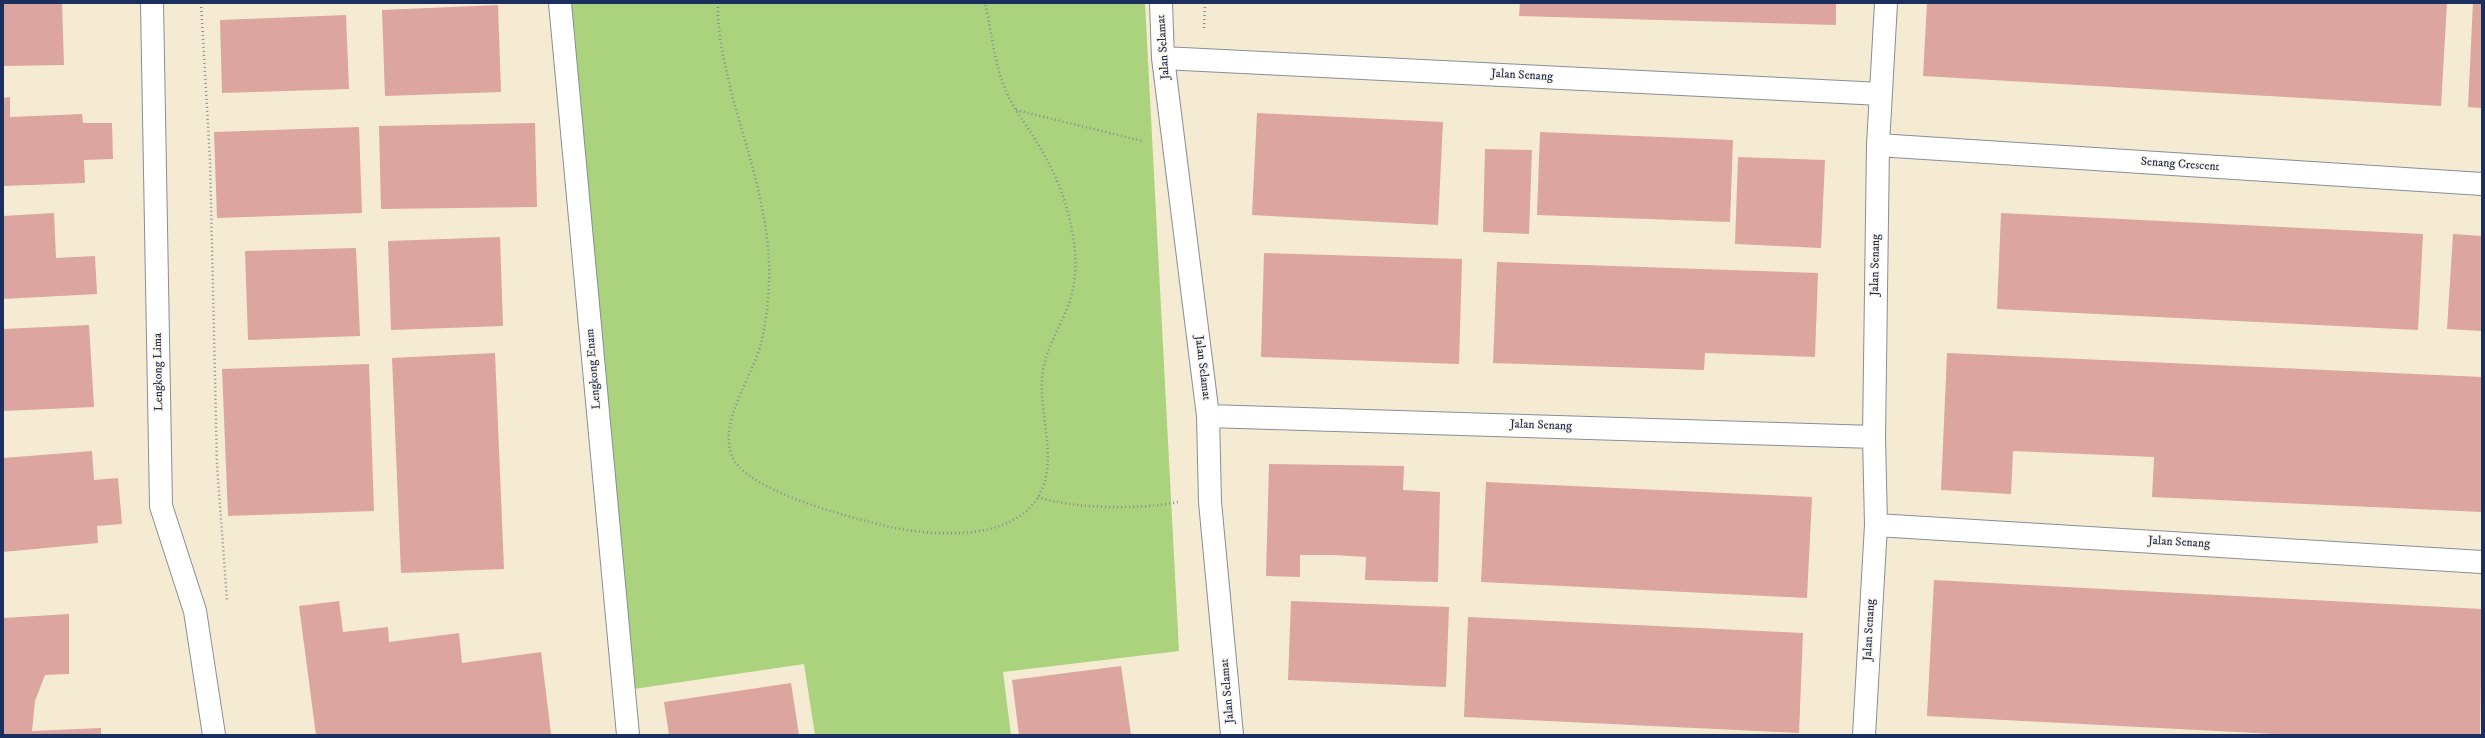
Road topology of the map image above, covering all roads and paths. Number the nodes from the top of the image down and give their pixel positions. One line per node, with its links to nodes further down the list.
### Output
1 (152, 3): 21 (street, Lengkong Lima)
2 (201, 3): 20 (path)
3 (560, 3): 22 (street, Lengkong Enam)
4 (718, 3): 16 (path)
5 (985, 3): 10 (path)
6 (1161, 3): 8 (street, Jalan Selamat)
7 (1886, 3): 9 (street, Jalan Senang)
8 (1163, 58): 9 (street, Jalan Senang); 14 (street, Jalan Selamat)
9 (1881, 94): 12 (street, Jalan Senang)
10 (1016, 110): 11 (path); 16 (path)
11 (1146, 142)
12 (1878, 145): 13 (street, Senang Crescent); 15 (street, Jalan Senang)
13 (2482, 184)
14 (1208, 416): 15 (street, Jalan Senang); 23 (street, Jalan Selamat)
15 (1874, 437): 18 (street, Jalan Senang)
16 (1038, 497): 17 (path)
17 (1184, 501)
18 (1876, 525): 19 (street, Jalan Senang); 24 (street, Jalan Senang)
19 (2482, 562)
20 (227, 606)
21 (214, 735)
22 (628, 735)
23 (1232, 735)
24 (1864, 735)

